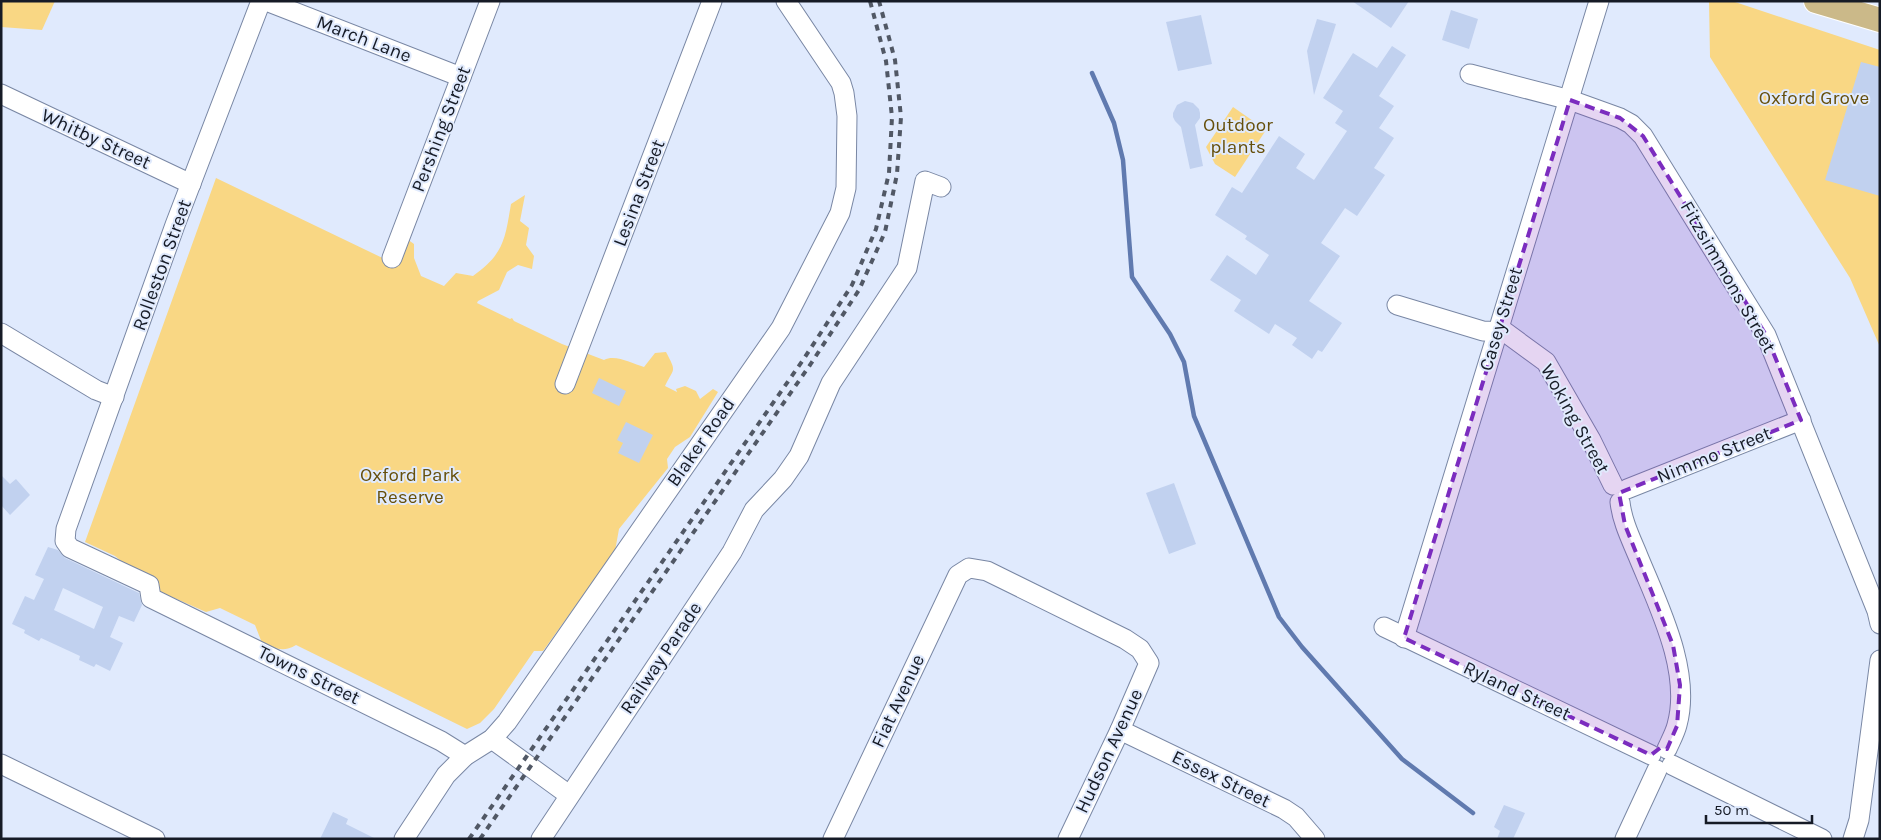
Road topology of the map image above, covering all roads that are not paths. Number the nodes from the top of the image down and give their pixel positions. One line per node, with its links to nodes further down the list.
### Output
1 (261, 1): 13 (street, Rolleston Street)
2 (266, 1): 10 (street, March Lane)
3 (490, 1): 10 (street, Pershing Street)
4 (712, 1): 19 (street, Lesina Street)
5 (786, 1): 30 (street, Blaker Road)
6 (1599, 1): 12 (street, Casey Street)
7 (1816, 1): 8 (main road)
8 (1880, 20)
9 (1470, 74): 12 (street, Fitzsimmons Street)
10 (461, 77): 15 (street, Pershing Street)
11 (1, 94): 13 (street, Whitby Street)
12 (1570, 100): 17 (street, Casey Street); 21 (street, Fitzsimmons Street)
13 (191, 184): 20 (street, Rolleston Street)
14 (941, 187): 34 (street, Railway Parade)
15 (392, 258)
16 (1397, 305): 17 (street, Woking Street)
17 (1497, 332): 22 (street, Woking Street); 26 (street, Casey Street)
18 (1, 333): 20 (street)
19 (565, 384)
20 (114, 397): 23 (street, Rolleston Street)
21 (1801, 420): 22 (street, Nimmo Street); 24 (street, Fitzsimmons Street)
22 (1620, 492): 32 (street, Woking Street)
23 (151, 598): 31 (street, Towns Street)
24 (1880, 624)
25 (1384, 627): 26 (street, Ryland Street)
26 (1404, 638): 32 (street, Ryland Street)
27 (1880, 660): 43 (street)
28 (1149, 663): 29 (street, Hudson Avenue); 38 (street, Fiat Avenue)
29 (1120, 730): 39 (street, Hudson Avenue); 40 (street, Essex Street)
30 (492, 739): 31 (street, Blaker Road); 34 (street)
31 (465, 756): 36 (street, Blaker Road)
32 (1661, 760): 41 (street, Woking Street); 42 (street, Ryland Street)
33 (1, 764): 35 (street)
34 (569, 795): 37 (street, Railway Parade)
35 (155, 839)
36 (404, 839)
37 (541, 839)
38 (832, 839)
39 (1068, 839)
40 (1315, 839)
41 (1625, 839)
42 (1822, 839)
43 (1854, 839)

